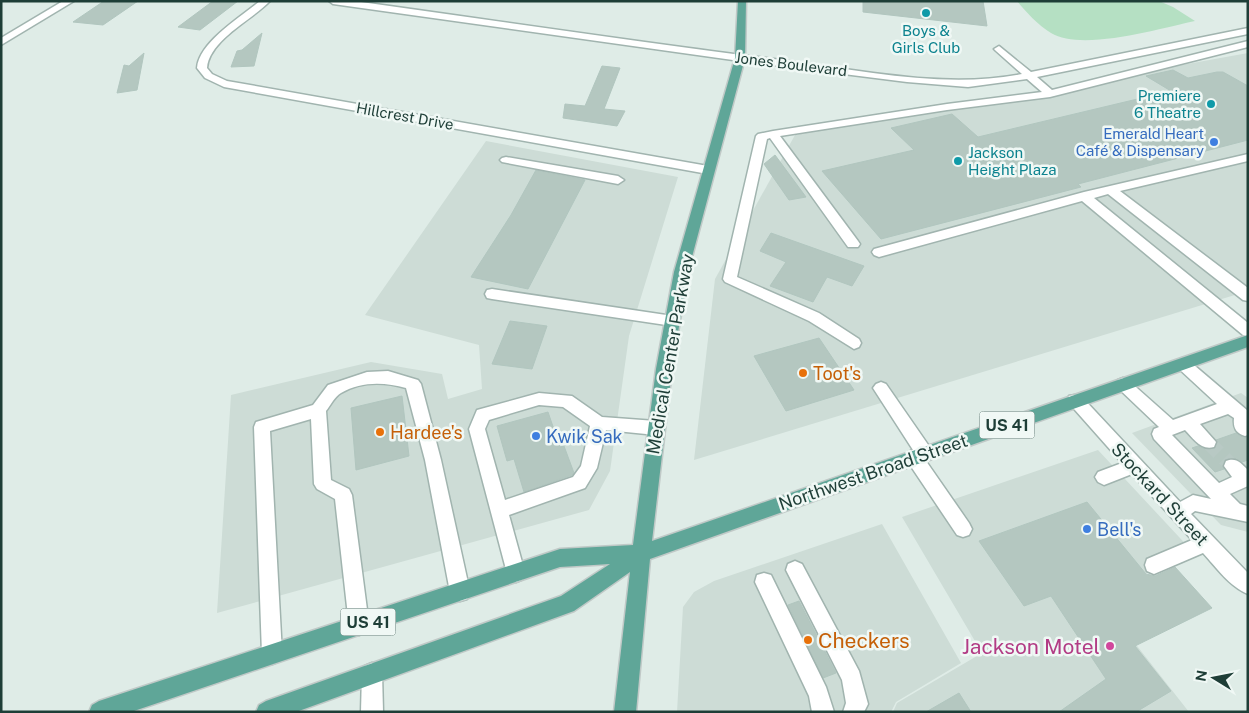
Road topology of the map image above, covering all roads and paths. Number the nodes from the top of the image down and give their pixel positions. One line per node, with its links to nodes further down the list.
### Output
1 (70, 1): 6 (street)
2 (266, 1): 13 (street, Hillcrest Drive)
3 (333, 1): 9 (street, Jones Boulevard)
4 (742, 1): 9 (main road, Medical Center Parkway)
5 (1248, 31): 10 (street, Jones Boulevard)
6 (1, 42)
7 (1248, 44): 11 (street)
8 (999, 49): 10 (street)
9 (740, 58): 10 (street, Jones Boulevard); 16 (main road, Medical Center Parkway)
10 (1028, 76): 11 (street)
11 (1050, 94): 12 (street)
12 (773, 134): 20 (street); 27 (street)
13 (536, 152): 15 (street); 16 (street, Hillcrest Drive); 17 (street)
14 (1248, 157): 18 (street)
15 (506, 160)
16 (708, 170): 24 (main road, Medical Center Parkway)
17 (618, 180)
18 (1111, 190): 19 (street); 23 (street)
19 (1084, 196): 21 (street); 25 (street)
20 (852, 244)
21 (879, 252)
22 (492, 294): 24 (street)
23 (1248, 296)
24 (673, 321): 36 (main road, Medical Center Parkway)
25 (1248, 331)
26 (1248, 341): 28 (main road, Northwest Broad Street / US 41)
27 (854, 344)
28 (1183, 364): 29 (main road, Northwest Broad Street / US 41); 33 (street)
29 (1123, 384): 31 (main road, Northwest Broad Street / US 41); 37 (street)
30 (881, 388): 39 (street)
31 (1075, 401): 39 (main road, Northwest Broad Street / US 41); 40 (street, Stockard Street)
32 (318, 410): 55 (street); 56 (street); 57 (street)
33 (1241, 417): 34 (street)
34 (1187, 421): 37 (street); 38 (street)
35 (600, 423): 36 (street); 44 (street); 44 (street)
36 (656, 428): 49 (main road, Medical Center Parkway)
37 (1171, 428): 43 (street)
38 (1208, 442)
39 (919, 456): 47 (street); 49 (main road, Northwest Broad Street / US 41)
40 (1134, 466): 42 (street); 45 (street, Stockard Street)
41 (1232, 466): 43 (street)
42 (1104, 477)
43 (1216, 492): 46 (street)
44 (499, 510): 52 (street)
45 (1178, 513): 46 (street); 48 (street, Stockard Street)
46 (1242, 513)
47 (963, 529)
48 (1206, 543): 50 (street); 54 (street, Stockard Street)
49 (641, 553): 52 (main road, Northwest Broad Street / US 41); 58 (main road, Northwest Broad Street / US 41); 62 (main road, Medical Center Parkway)
50 (1154, 565)
51 (796, 570): 64 (street)
52 (516, 573): 55 (main road, Northwest Broad Street / US 41)
53 (764, 582): 63 (street)
54 (1248, 585)
55 (460, 592): 56 (main road, Northwest Broad Street / US 41)
56 (359, 625): 57 (main road, Northwest Broad Street / US 41)
57 (272, 654): 59 (main road, Northwest Broad Street / US 41)
58 (372, 674): 60 (main road, Northwest Broad Street / US 41); 61 (street)
59 (99, 712)
60 (266, 712)
61 (372, 712)
62 (625, 712)
63 (822, 712)
64 (853, 712)

